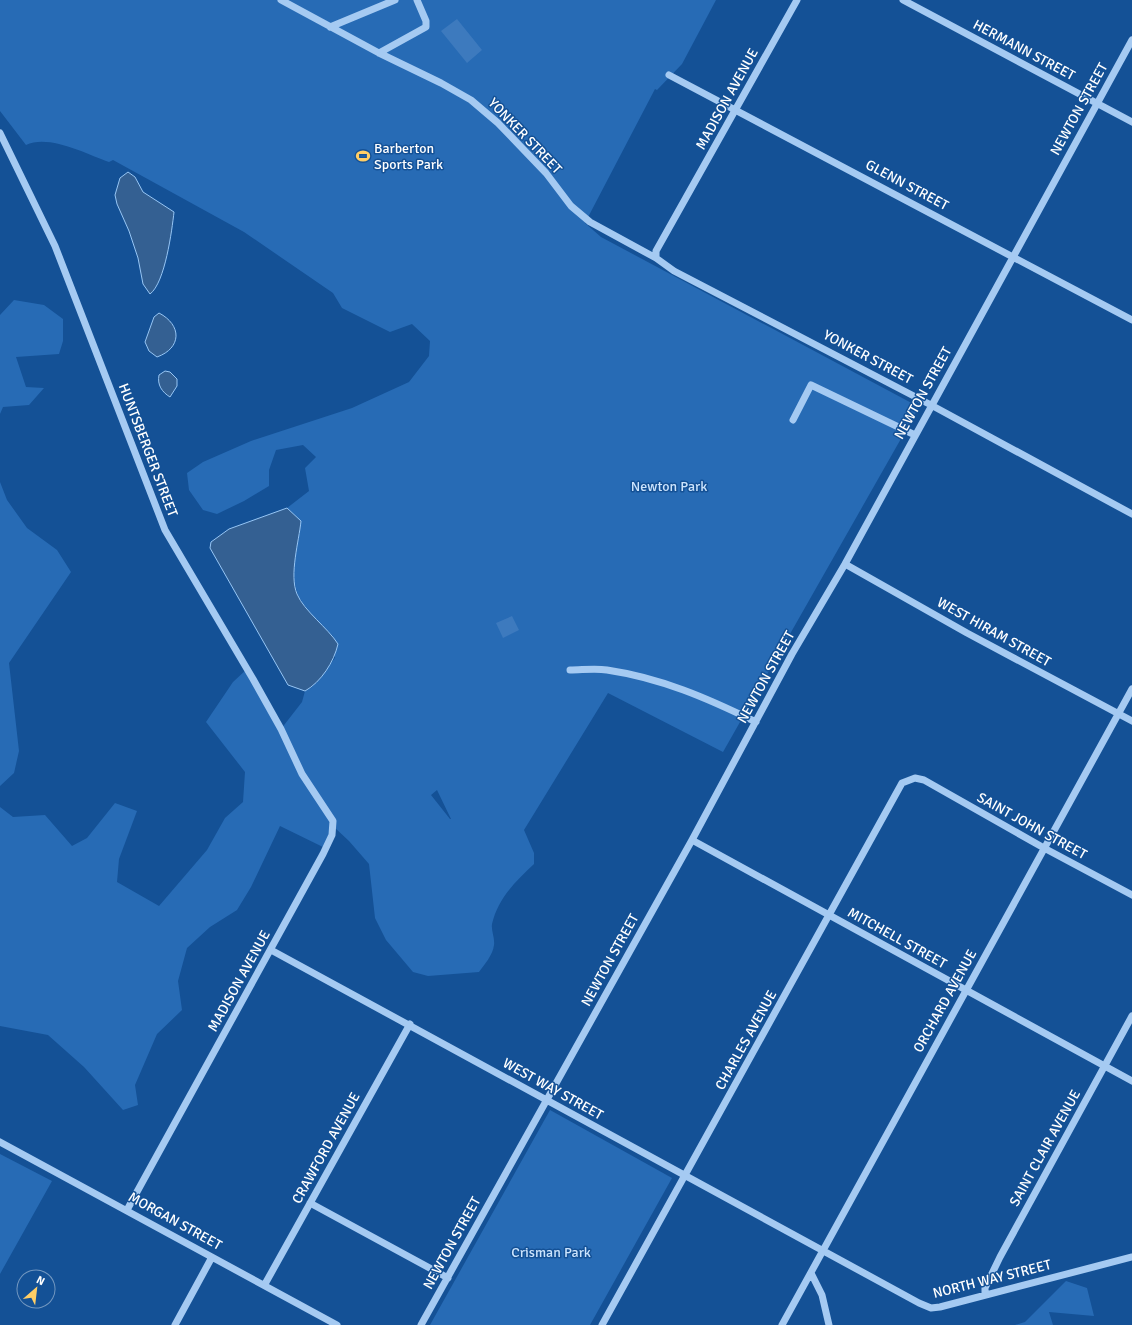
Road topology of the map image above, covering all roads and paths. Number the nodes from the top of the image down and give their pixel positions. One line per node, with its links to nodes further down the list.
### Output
1 (395, 0): 6 (street)
2 (417, 0): 8 (street)
3 (797, 0): 11 (street, MADISON AVENUE)
4 (903, 0): 10 (street, HERMANN STREET)
5 (285, 1): 6 (street, YONKER STREET)
6 (330, 27): 8 (street, YONKER STREET)
7 (1132, 40): 10 (street, NEWTON STREET)
8 (379, 54): 15 (street, YONKER STREET)
9 (669, 75): 11 (street, GLENN STREET)
10 (1096, 103): 12 (street, HERMANN STREET); 14 (street, NEWTON STREET)
11 (735, 110): 14 (street, GLENN STREET); 15 (street, MADISON AVENUE)
12 (1132, 122)
13 (0, 133): 27 (street, HUNTSBERGER STREET)
14 (1013, 255): 16 (street, GLENN STREET); 17 (street, NEWTON STREET)
15 (656, 258): 17 (street, YONKER STREET)
16 (1132, 320)
17 (931, 405): 19 (street, NEWTON STREET); 20 (street, YONKER STREET)
18 (794, 420): 19 (street)
19 (915, 435): 21 (street, NEWTON STREET)
20 (1132, 514)
21 (845, 564): 24 (street, WEST HIRAM STREET); 26 (street, NEWTON STREET)
22 (570, 670): 26 (street)
23 (1132, 690): 24 (street, ORCHARD AVENUE)
24 (1118, 714): 25 (street, WEST HIRAM STREET); 30 (street, ORCHARD AVENUE)
25 (1132, 721)
26 (756, 722): 29 (street, NEWTON STREET)
27 (297, 764): 33 (street, MADISON AVENUE)
28 (920, 779): 30 (street, SAINT JOHN STREET); 32 (street, CHARLES AVENUE)
29 (692, 840): 32 (street, MITCHELL STREET); 39 (street, NEWTON STREET)
30 (1044, 848): 31 (street, SAINT JOHN STREET); 34 (street, ORCHARD AVENUE)
31 (1132, 895)
32 (829, 915): 34 (street, MITCHELL STREET); 41 (street, CHARLES AVENUE)
33 (271, 950): 36 (street, WEST WAY STREET); 43 (street, MADISON AVENUE)
34 (966, 990): 37 (street, MITCHELL STREET); 44 (street, ORCHARD AVENUE)
35 (1132, 1016): 37 (street, SAINT CLAIR AVENUE)
36 (410, 1024): 39 (street, WEST WAY STREET); 42 (street, CRAWFORD AVENUE)
37 (1105, 1066): 38 (street, MITCHELL STREET); 50 (street, SAINT CLAIR AVENUE)
38 (1132, 1081)
39 (548, 1100): 41 (street, WEST WAY STREET); 48 (street, NEWTON STREET)
40 (0, 1142): 43 (street, MORGAN STREET)
41 (684, 1176): 44 (street, WEST WAY STREET); 54 (street, CHARLES AVENUE)
42 (310, 1203): 48 (street); 49 (street, CRAWFORD AVENUE)
43 (127, 1210): 45 (street, MORGAN STREET)
44 (823, 1251): 47 (street, ORCHARD AVENUE); 50 (street, NORTH WAY STREET)
45 (212, 1257): 49 (street, MORGAN STREET); 51 (street)
46 (1132, 1257): 50 (street, NORTH WAY STREET)
47 (811, 1273): 55 (street, ORCHARD AVENUE); 56 (street)
48 (448, 1278): 53 (street, NEWTON STREET)
49 (265, 1284): 52 (street, MORGAN STREET)
50 (985, 1294)
51 (175, 1325)
52 (337, 1325)
53 (421, 1325)
54 (602, 1325)
55 (782, 1325)
56 (829, 1325)

